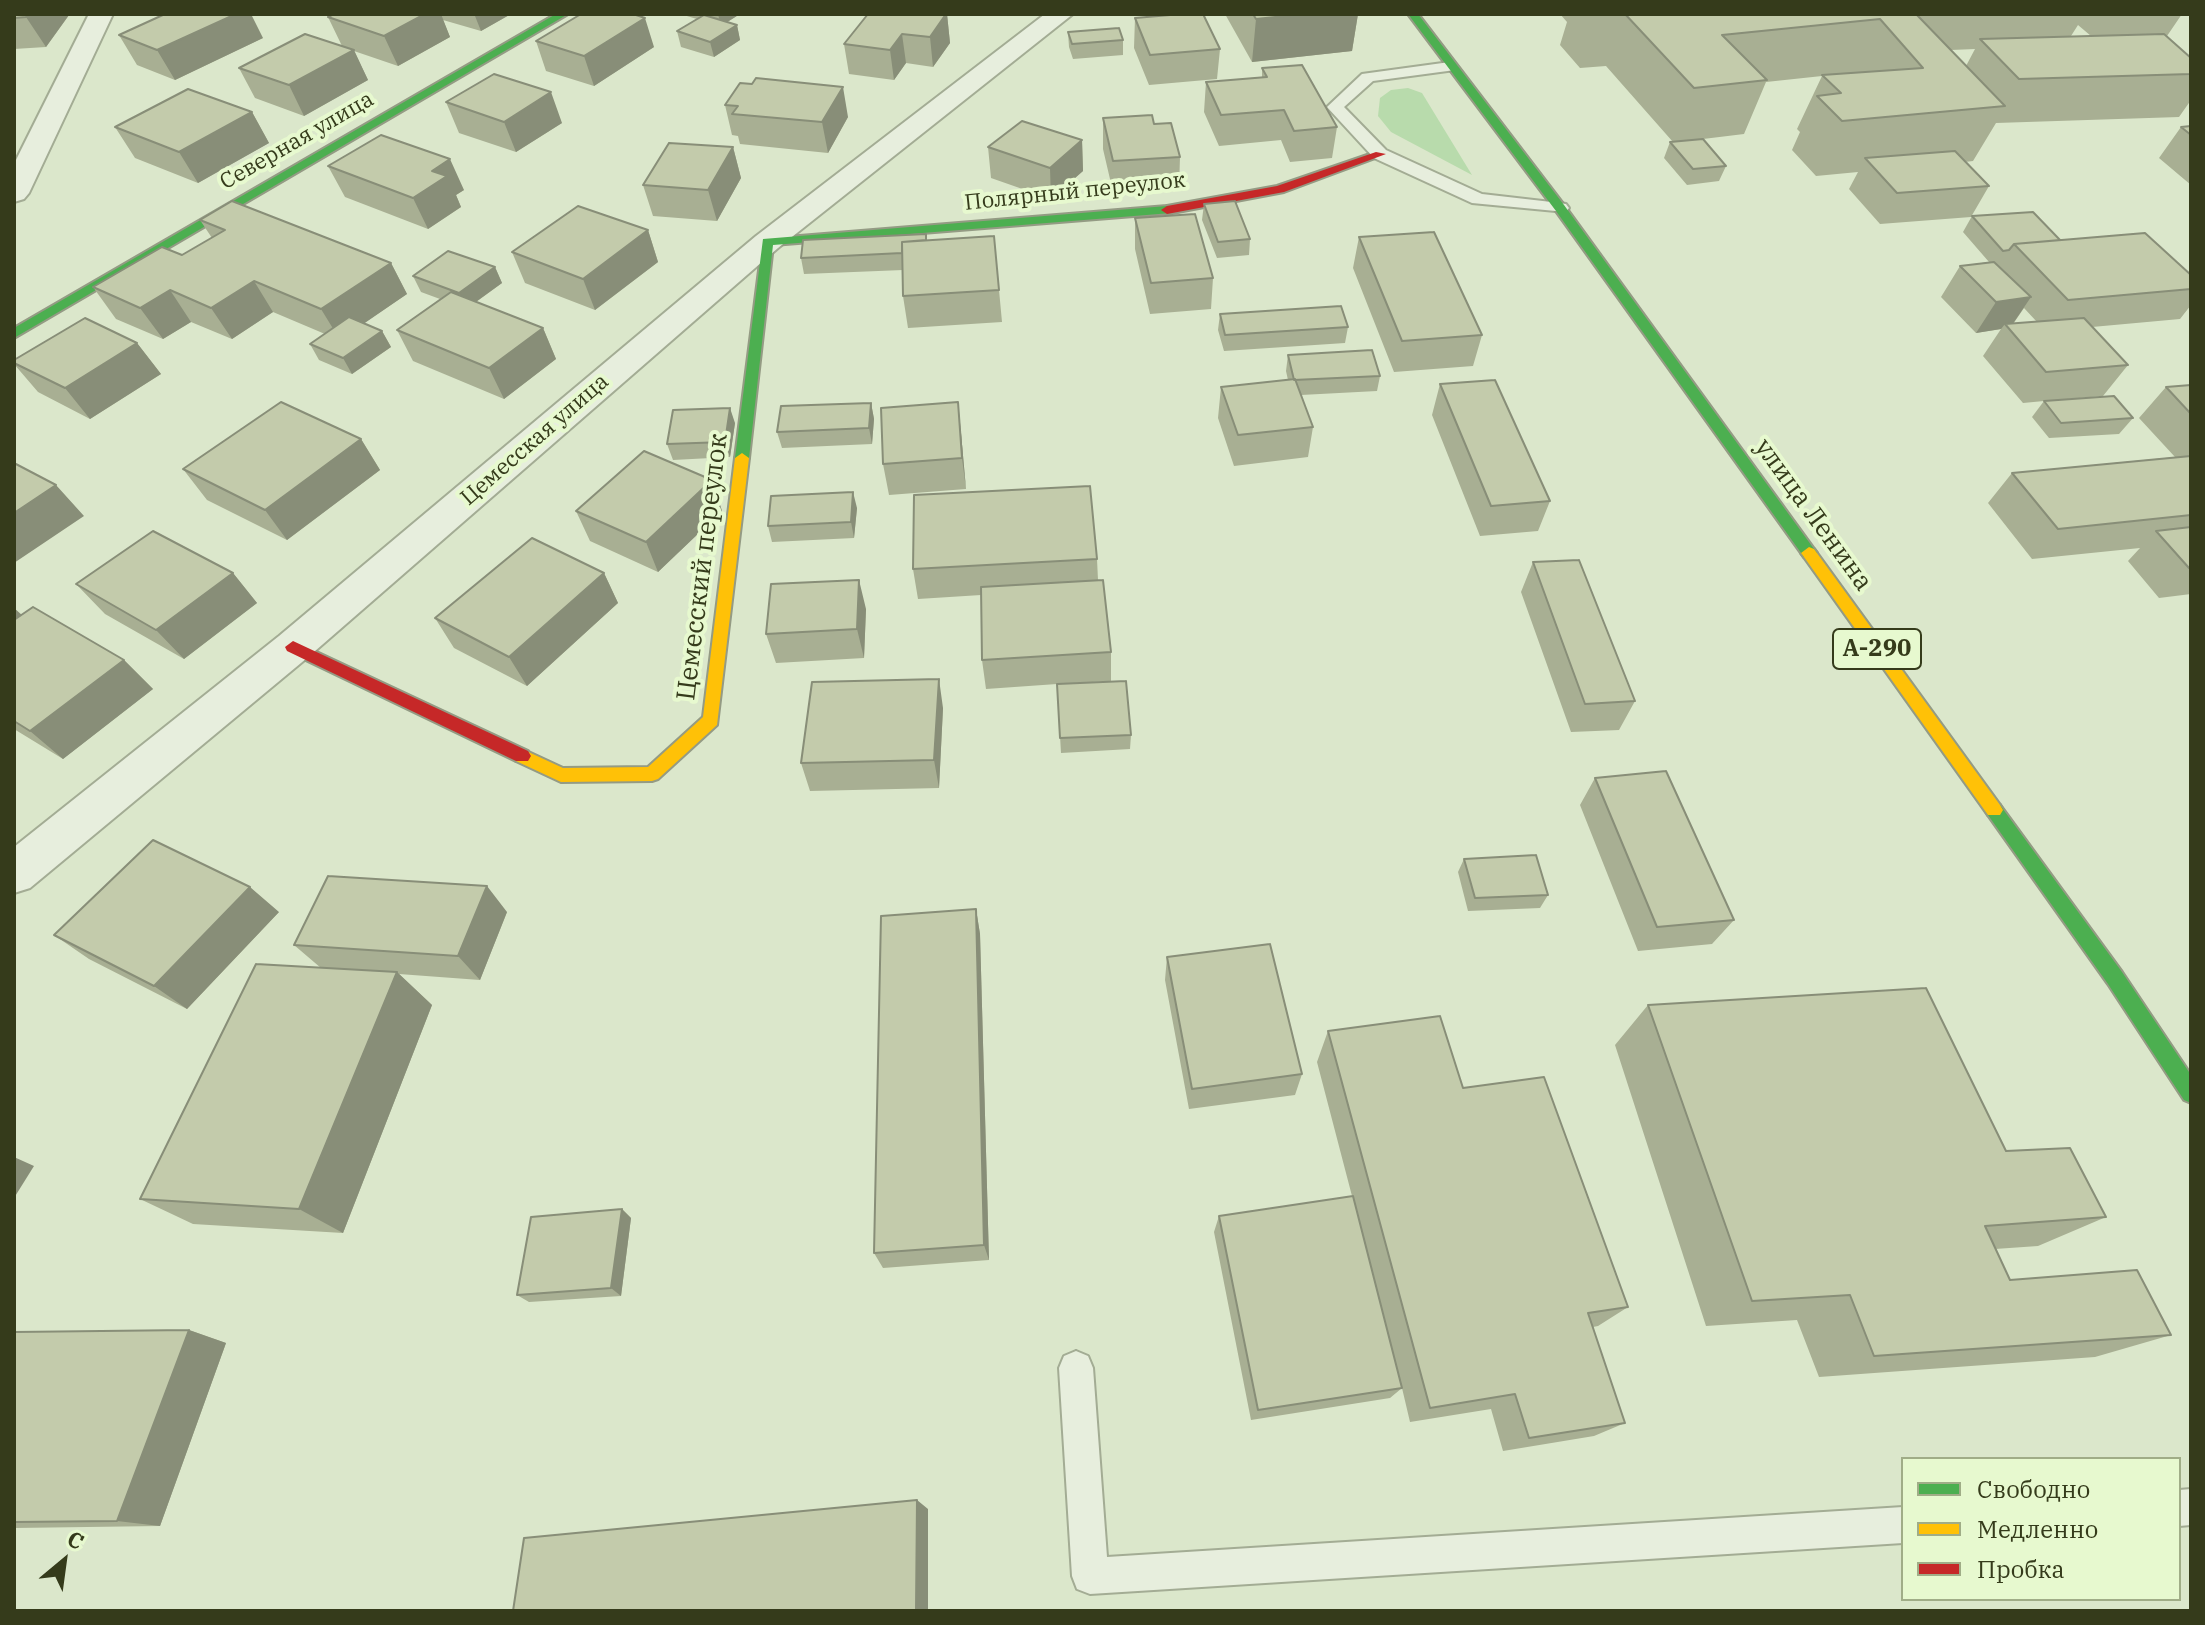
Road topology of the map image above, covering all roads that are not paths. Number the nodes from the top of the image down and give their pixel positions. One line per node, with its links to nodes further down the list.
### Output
1 (101, 14): 7 (street)
2 (563, 14): 10 (main road, Северная улица)
3 (1061, 14): 9 (street, Цемесская улица)
4 (1413, 14): 5 (main road, улица Ленина / А-290)
5 (1450, 67): 6 (lane); 8 (main road, улица Ленина / А-290)
6 (1380, 154): 8 (lane); 9 (main road, Полярный переулок)
7 (14, 193)
8 (1560, 208): 13 (main road, улица Ленина / А-290)
9 (767, 242): 11 (street, Цемесская улица); 11 (main road, Цемесский переулок)
10 (14, 334)
11 (293, 647): 12 (street, Цемесская улица)
12 (14, 874)
13 (2191, 1093)
14 (1076, 1368): 15 (lane)
15 (1901, 1525)

